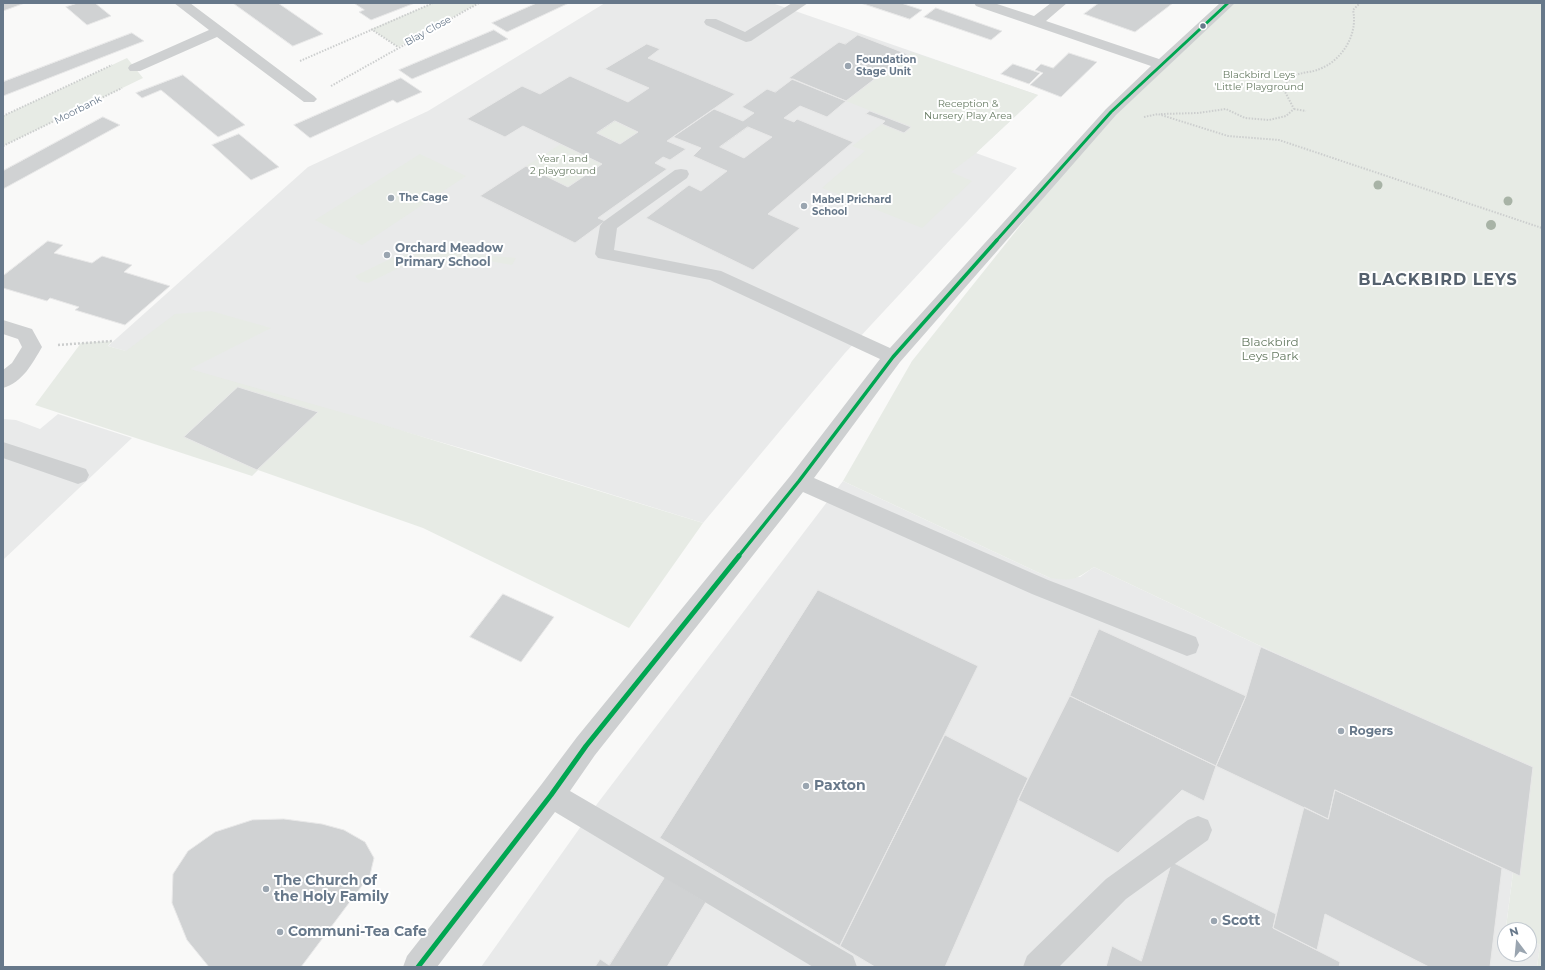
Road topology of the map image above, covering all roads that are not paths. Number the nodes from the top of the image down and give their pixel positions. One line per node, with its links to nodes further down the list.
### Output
1 (181, 3): 8 (street)
2 (981, 3): 7 (street)
3 (1060, 3): 7 (street)
4 (1228, 3): 9 (street)
5 (796, 6): 6 (street)
6 (711, 22)
7 (1035, 22): 9 (street)
8 (219, 31): 10 (street); 11 (street)
9 (1162, 65): 14 (street)
10 (135, 68)
11 (309, 99)
12 (681, 174): 14 (street)
13 (3, 327): 15 (street)
14 (893, 357): 18 (street)
15 (3, 380)
16 (3, 450): 17 (street)
17 (78, 475)
18 (799, 481): 19 (street); 20 (street)
19 (1187, 645)
20 (551, 795): 22 (street); 23 (street)
21 (1198, 830): 24 (street)
22 (418, 967)
23 (842, 967)
24 (1038, 967)

